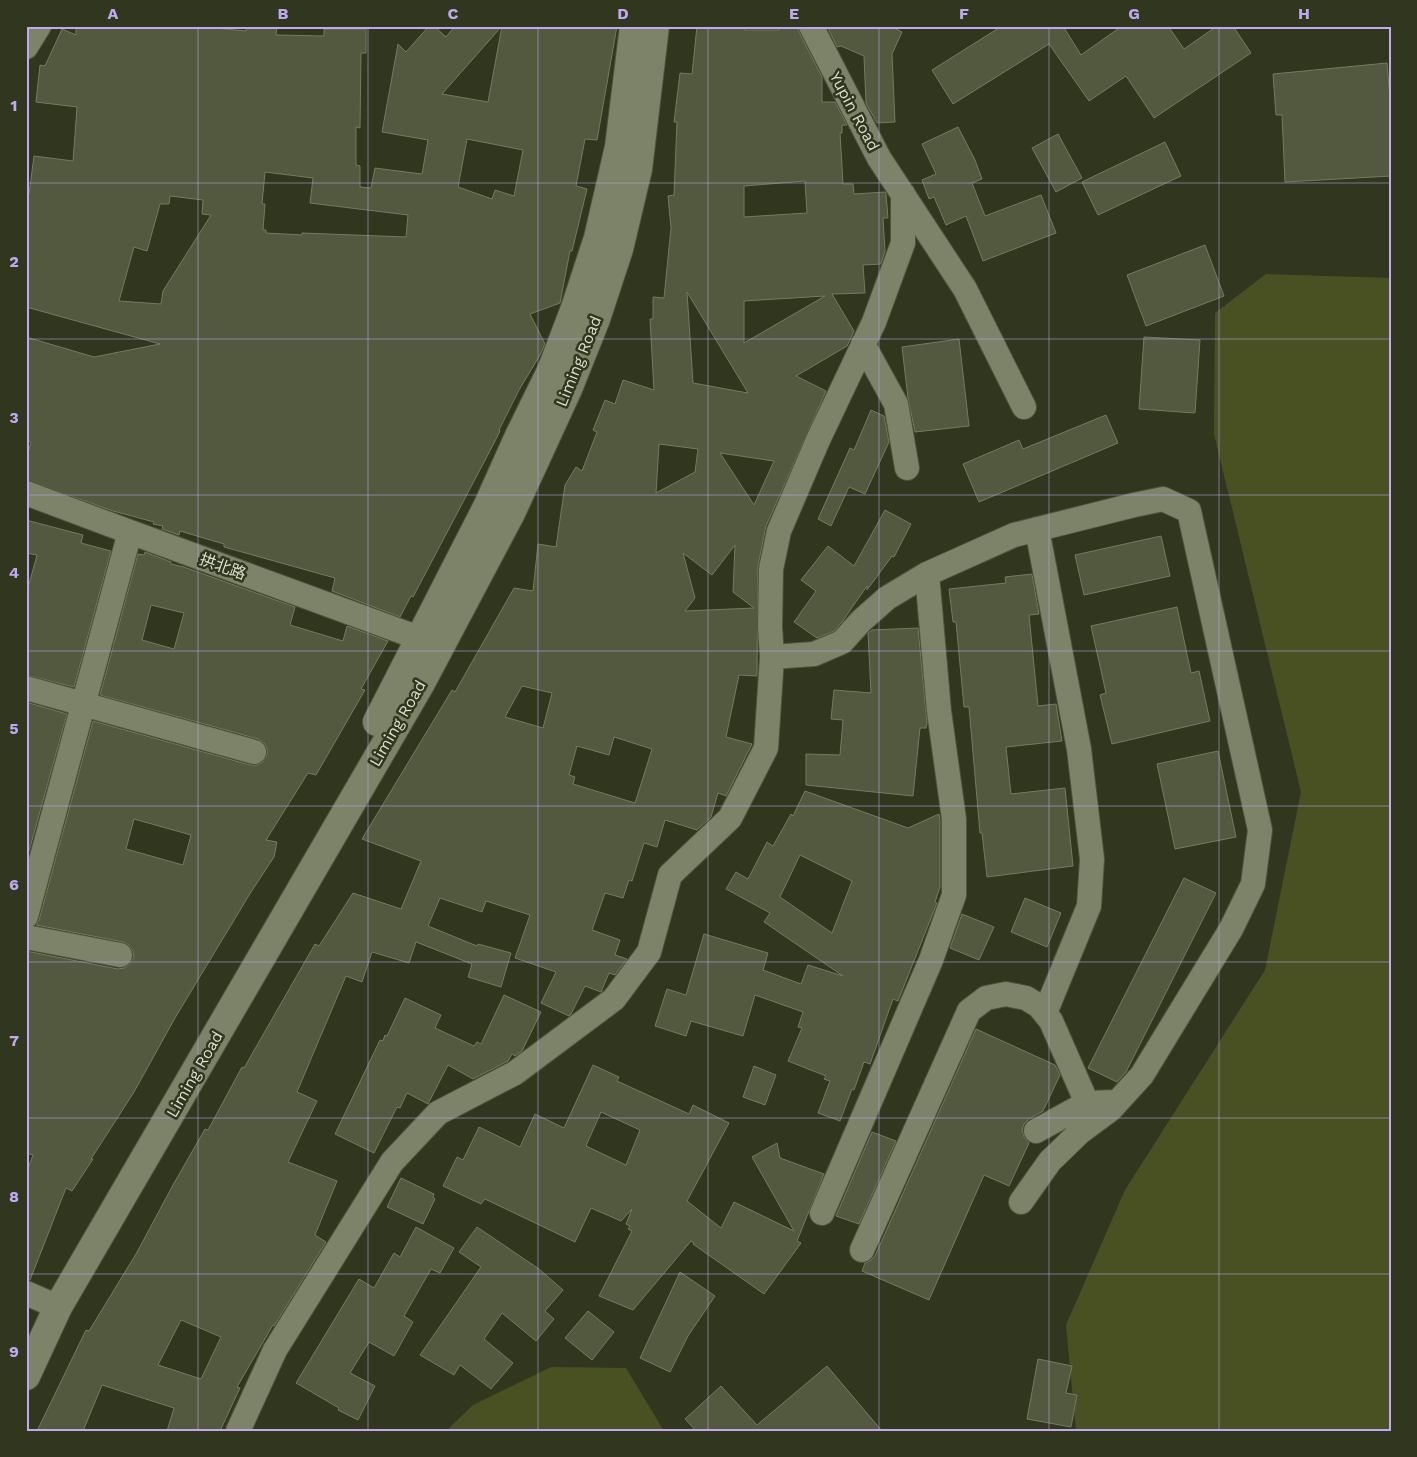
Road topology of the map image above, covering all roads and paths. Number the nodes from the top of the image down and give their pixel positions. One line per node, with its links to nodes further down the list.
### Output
1 (39, 26): 5 (street)
2 (634, 26): 14 (street, Liming Road)
3 (655, 26): 29 (street, Liming Road)
4 (811, 26): 6 (street, Yupin Road)
5 (26, 47)
6 (903, 194): 7 (street); 8 (street, Yupin Road)
7 (863, 344): 9 (street); 15 (street)
8 (1024, 407)
9 (907, 468)
10 (26, 493): 12 (street, 拱北路)
11 (1037, 529): 13 (street); 22 (street); 23 (street)
12 (130, 532): 14 (street, 拱北路); 17 (street)
13 (927, 574): 15 (street); 27 (street)
14 (419, 638): 29 (street, Liming Road)
15 (772, 657): 32 (street)
16 (26, 688): 17 (street)
17 (83, 704): 18 (street); 19 (street)
18 (254, 752)
19 (26, 916)
20 (26, 937): 21 (street)
21 (120, 955)
22 (1045, 1013): 24 (street); 28 (street)
23 (1117, 1102): 24 (street); 26 (street)
24 (1087, 1103): 25 (street)
25 (1036, 1131)
26 (1021, 1202)
27 (822, 1213)
28 (862, 1250)
29 (42, 1300): 30 (street, Liming Road); 31 (street, Liming Road)
30 (26, 1333)
31 (26, 1376)
32 (238, 1431)

